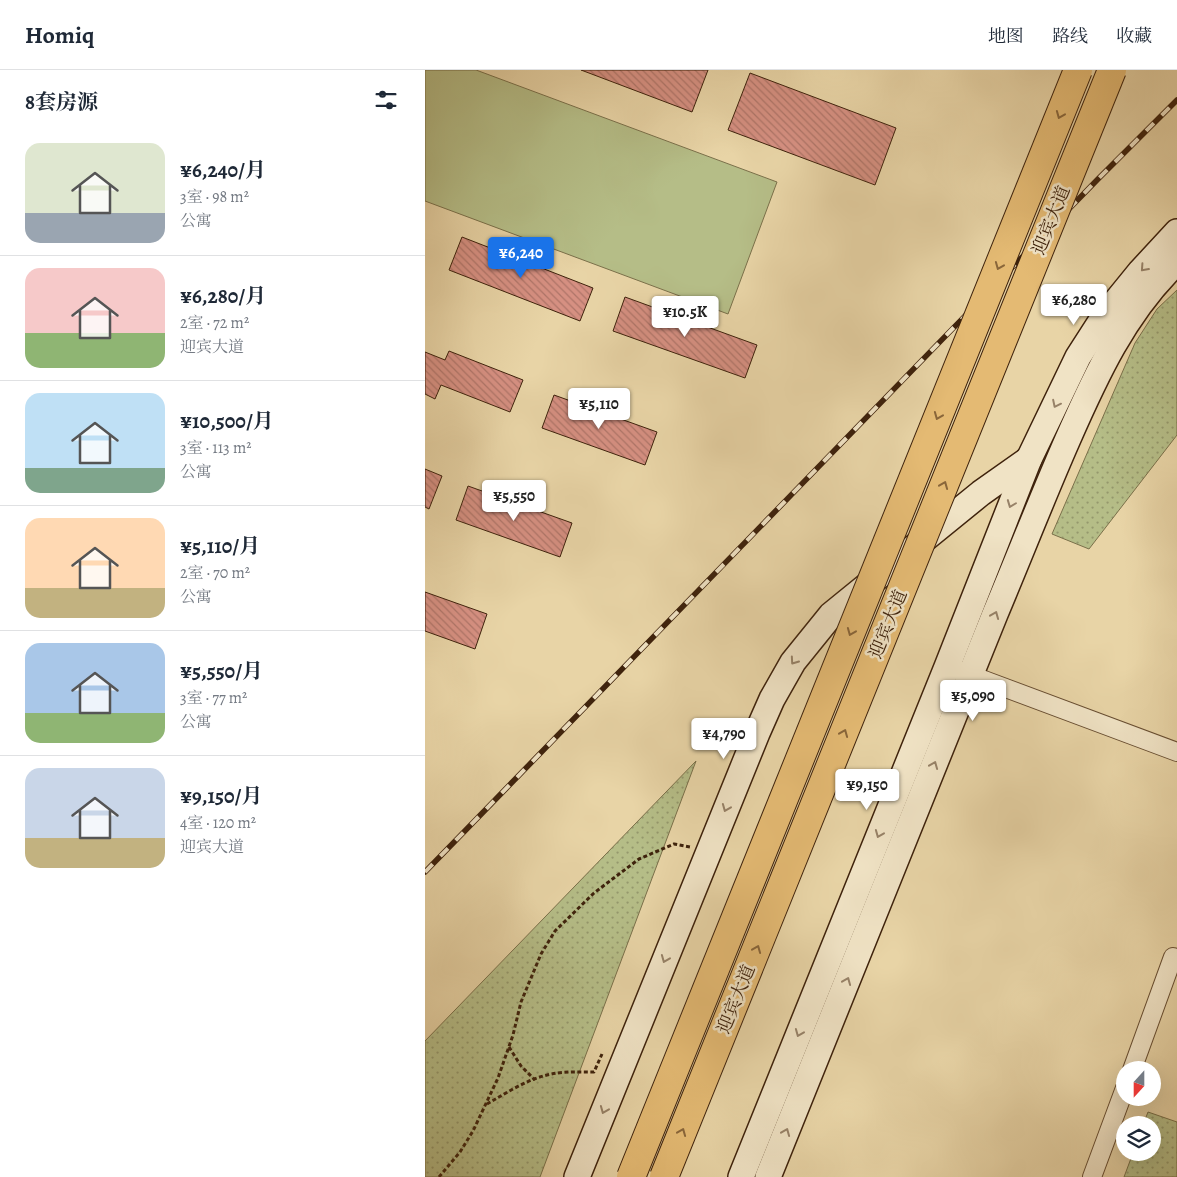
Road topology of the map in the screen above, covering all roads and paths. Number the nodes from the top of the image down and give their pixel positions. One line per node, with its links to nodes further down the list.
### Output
1 (1079, 70): 19 (main road, one-way to 19, bridge)
2 (1112, 70): 20 (main road, 迎宾大道, one-way to 2, bridge)
3 (1177, 232): 5 (main road, one-way to 5)
4 (1177, 262): 7 (main road, one-way to 4)
5 (1029, 459): 6 (main road, one-way to 6); 9 (main road, one-way to 9)
6 (947, 667): 7 (street); 21 (main road, one-way to 21)
7 (970, 675): 8 (street); 22 (main road, one-way to 7)
8 (1177, 752)
9 (709, 851): 12 (path); 18 (main road, one-way to 18)
10 (1177, 959): 13 (street)
11 (605, 1045): 14 (path)
12 (509, 1047): 14 (path); 15 (path)
13 (1135, 1061)
14 (535, 1080): 15 (path)
15 (486, 1104): 17 (path)
16 (1118, 1106): 23 (street)
17 (439, 1177)
18 (577, 1177)
19 (631, 1177)
20 (664, 1177)
21 (741, 1177)
22 (768, 1177)
23 (1092, 1177)

